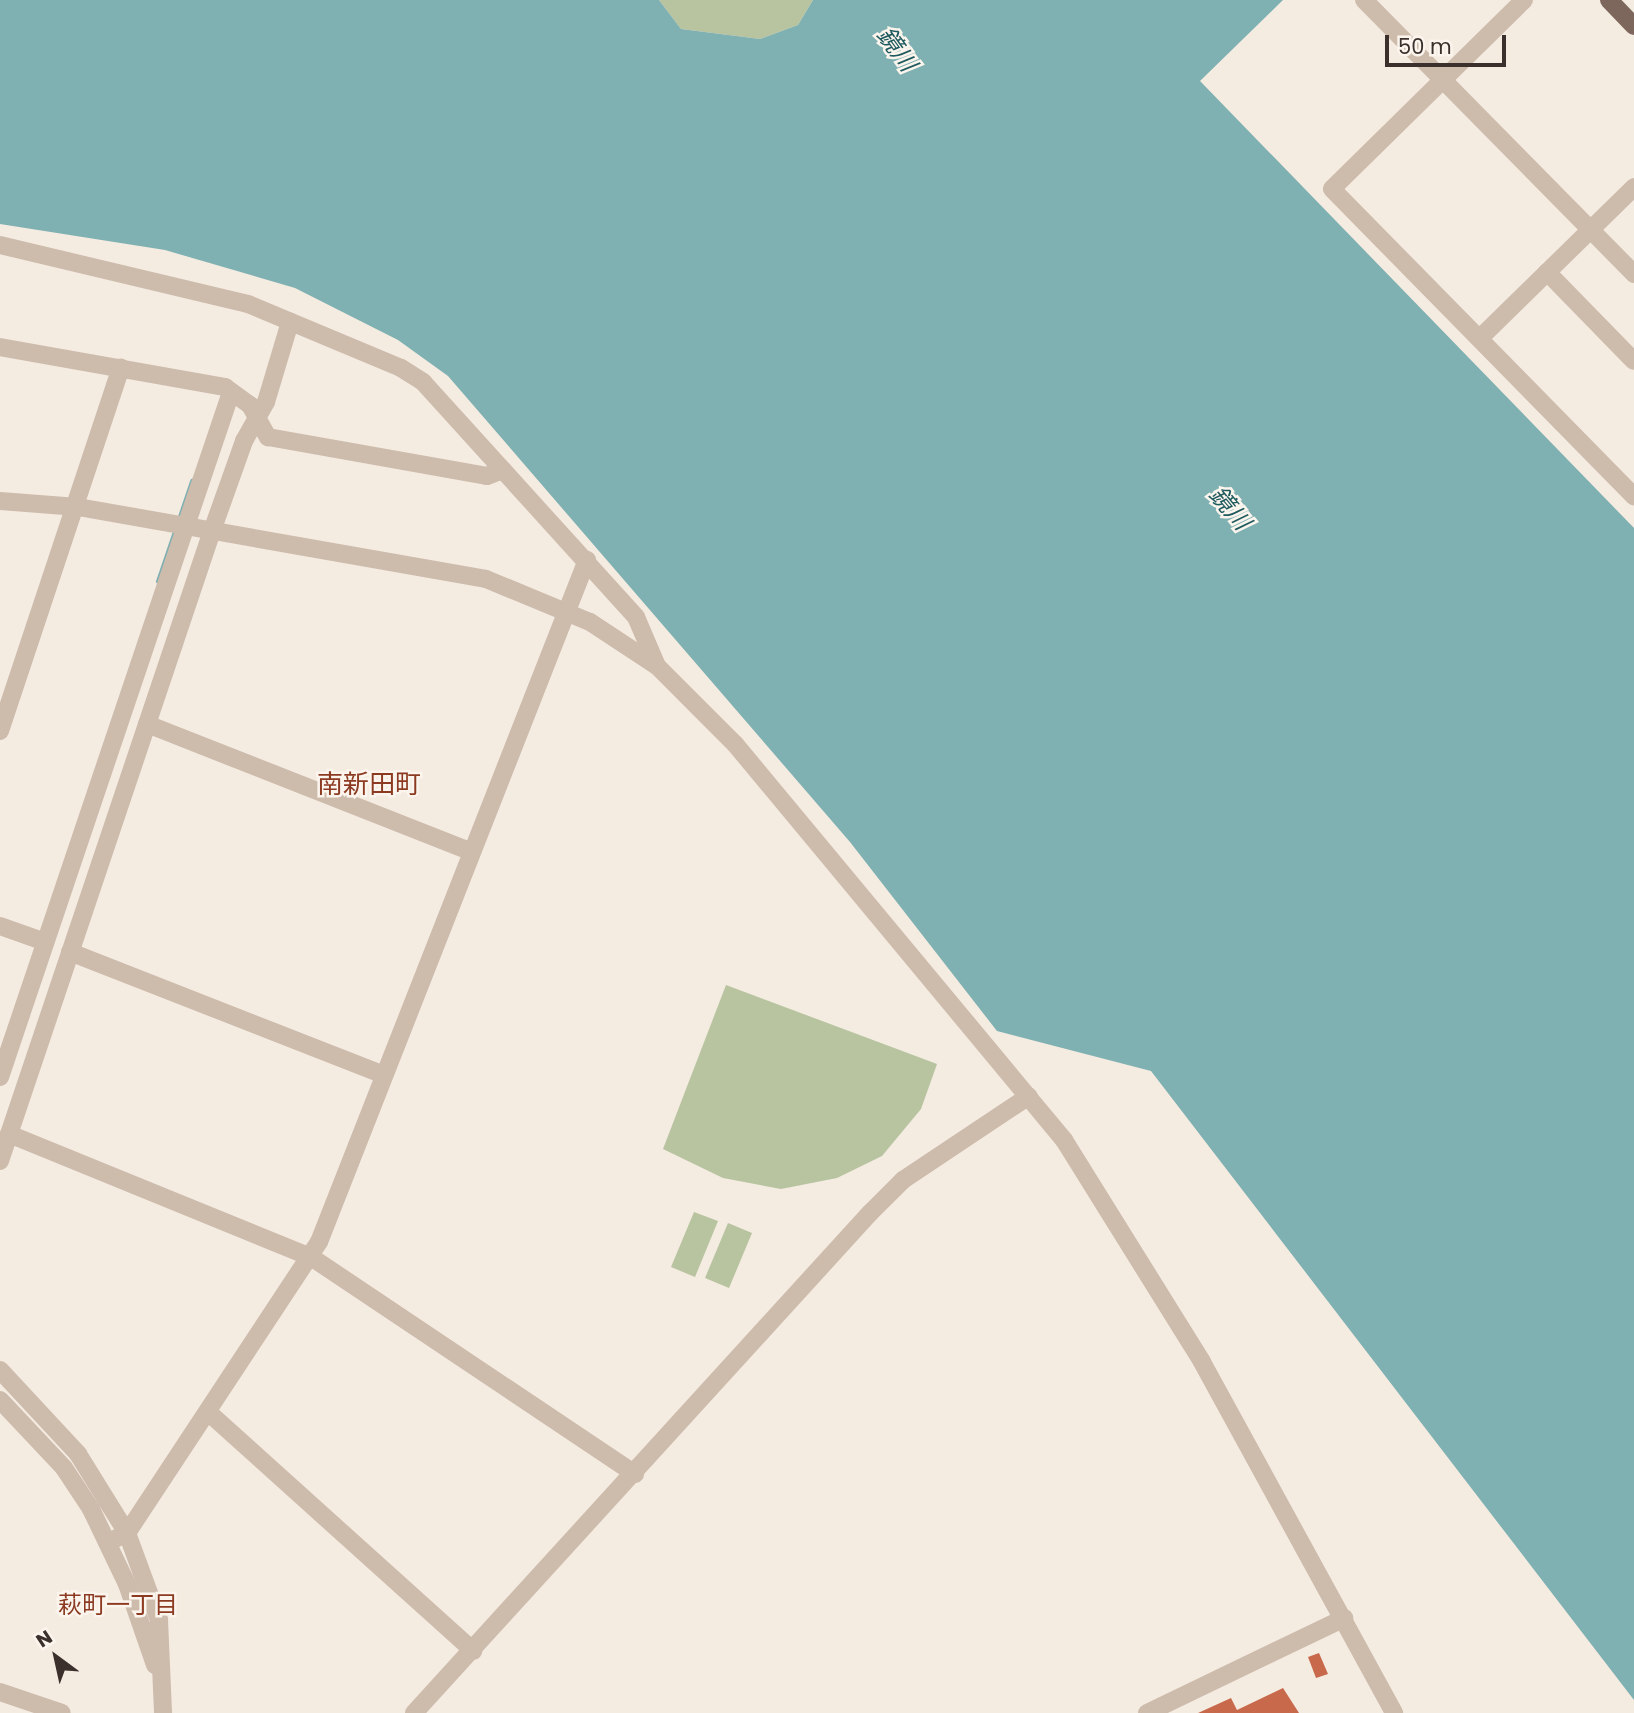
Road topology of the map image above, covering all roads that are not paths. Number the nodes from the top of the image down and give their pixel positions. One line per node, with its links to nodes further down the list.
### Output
1 (1364, 0): 5 (street)
2 (1524, 0): 5 (street)
3 (1609, 0): 4 (main road)
4 (1634, 26)
5 (1443, 81): 7 (street); 12 (street)
6 (1634, 187): 7 (street)
7 (1590, 230): 9 (street); 10 (street)
8 (0, 245): 11 (street)
9 (1547, 272): 12 (street); 14 (street)
10 (1634, 274)
11 (290, 321): 17 (street); 18 (street)
12 (1480, 338): 19 (street)
13 (0, 347): 15 (street)
14 (1634, 361)
15 (121, 368): 16 (street); 21 (street)
16 (230, 395): 17 (street); 22 (street)
17 (257, 423): 18 (street); 23 (street)
18 (503, 470): 24 (street)
19 (1631, 489)
20 (0, 501): 21 (street)
21 (78, 508): 22 (street); 27 (street)
22 (186, 526): 23 (street); 32 (street)
23 (212, 531): 25 (street); 28 (street)
24 (587, 561): 25 (street); 26 (street)
25 (567, 610): 26 (street); 30 (street)
26 (657, 666): 36 (street)
27 (4, 709): 29 (street)
28 (147, 724): 30 (street); 33 (street)
29 (0, 731)
30 (472, 852): 34 (street)
31 (0, 926): 32 (street)
32 (46, 942): 35 (street)
33 (70, 952): 34 (street); 37 (street)
34 (384, 1075): 39 (street)
35 (0, 1077)
36 (1029, 1096): 43 (street); 46 (street)
37 (9, 1134): 38 (street); 39 (street)
38 (0, 1161)
39 (311, 1257): 42 (street); 43 (street)
40 (0, 1370): 44 (street)
41 (0, 1400): 45 (street)
42 (208, 1412): 44 (street); 47 (street)
43 (635, 1474): 47 (street)
44 (127, 1533): 45 (street); 48 (street)
45 (110, 1542): 48 (street)
46 (1344, 1618): 53 (street); 54 (street)
47 (472, 1651): 52 (street)
48 (158, 1672): 51 (street)
49 (0, 1692): 50 (street)
50 (62, 1713)
51 (163, 1713)
52 (414, 1713)
53 (1147, 1713)
54 (1394, 1713)

